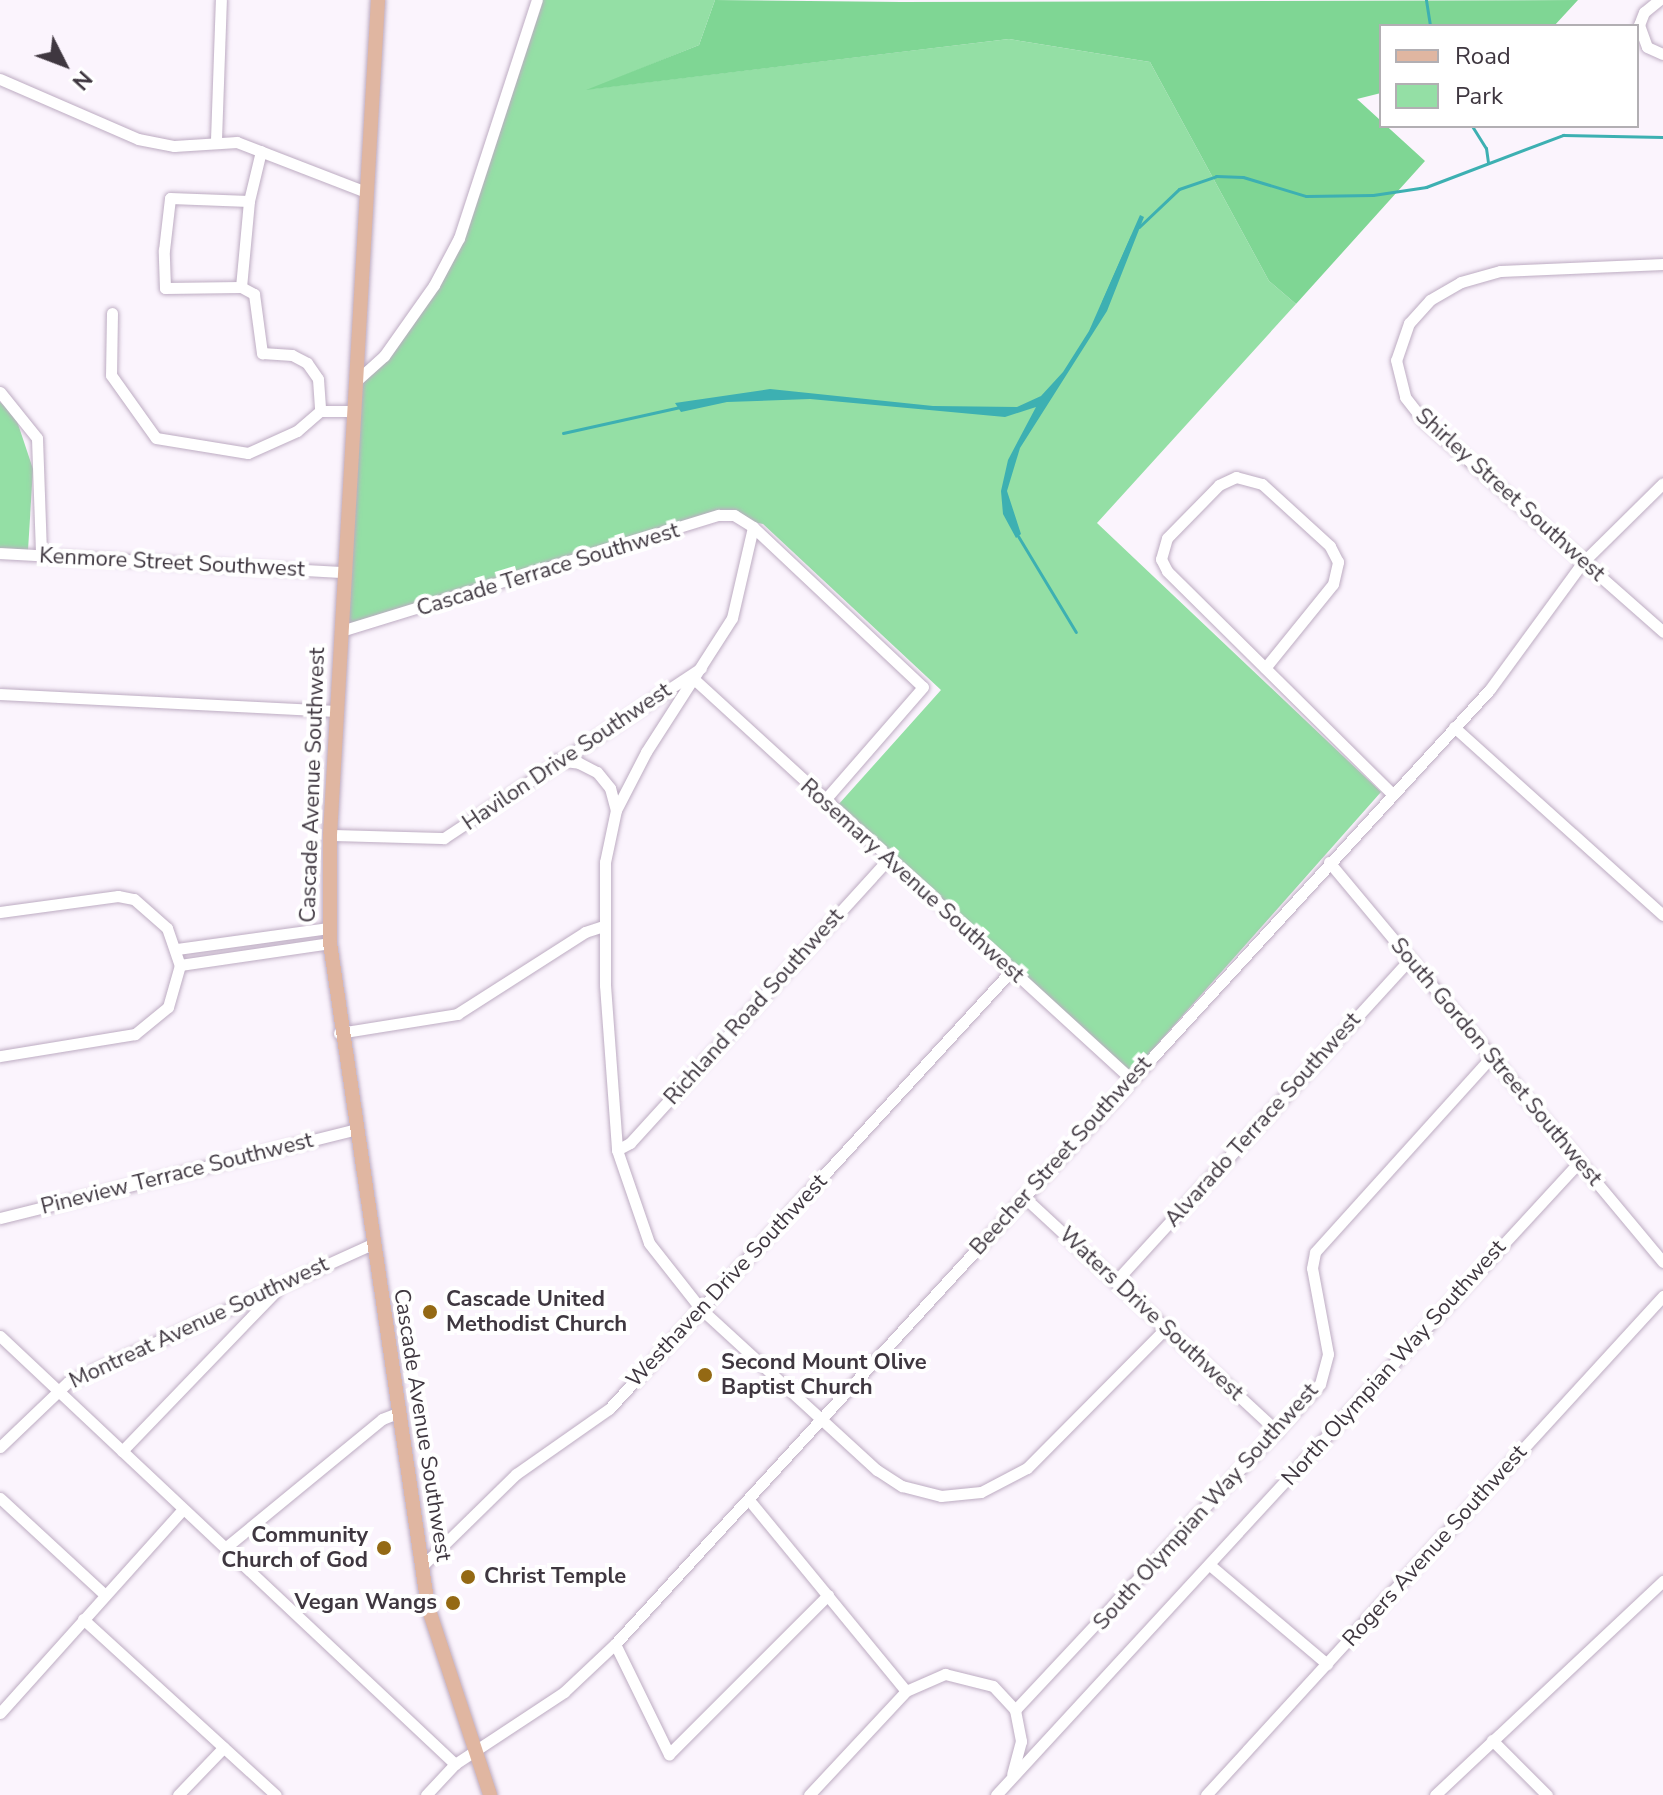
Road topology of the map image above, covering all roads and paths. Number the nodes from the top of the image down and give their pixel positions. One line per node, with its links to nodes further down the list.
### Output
1 (221, 0): 7 (street)
2 (378, 0): 9 (main road, Cascade Avenue Southwest)
3 (537, 0): 14 (street)
4 (1659, 0): 5 (street)
5 (1663, 54)
6 (0, 79): 7 (street)
7 (216, 140): 8 (street)
8 (261, 151): 9 (street); 10 (street)
9 (366, 192): 14 (main road, Cascade Avenue Southwest)
10 (249, 201): 12 (street); 12 (street)
11 (1663, 264): 22 (street, Shirley Street Southwest)
12 (241, 287): 16 (street)
13 (112, 313): 16 (street)
14 (355, 382): 17 (main road, Cascade Avenue Southwest)
15 (0, 392): 21 (street)
16 (320, 411): 17 (street)
17 (354, 411): 23 (main road, Cascade Avenue Southwest)
18 (1663, 483): 22 (street, Beecher Street Southwest)
19 (753, 527): 24 (street, Cascade Terrace Southwest); 26 (street); 34 (street)
20 (0, 553): 21 (street, Kenmore Street Southwest)
21 (41, 555): 23 (street, Kenmore Street Southwest)
22 (1583, 562): 25 (street, Shirley Street Southwest); 31 (street, Beecher Street Southwest)
23 (344, 572): 24 (main road, Cascade Avenue Southwest)
24 (341, 631): 30 (main road, Cascade Avenue Southwest)
25 (1663, 632)
26 (705, 666): 28 (street); 32 (street, Havilon Drive Southwest)
27 (1265, 668): 27 (street); 33 (street)
28 (695, 680): 34 (street, Rosemary Avenue Southwest); 35 (street)
29 (0, 694): 30 (street)
30 (336, 711): 36 (main road, Cascade Avenue Southwest)
31 (1454, 727): 33 (street, Beecher Street Southwest); 40 (street)
32 (555, 760): 35 (street); 36 (street, Havilon Drive Southwest)
33 (1392, 794): 38 (street, Beecher Street Southwest)
34 (824, 801): 37 (street, Rosemary Avenue Southwest)
35 (616, 810): 41 (street)
36 (330, 835): 42 (main road, Cascade Avenue Southwest)
37 (888, 859): 46 (street, Rosemary Avenue Southwest); 52 (street, Richland Road Southwest)
38 (1329, 862): 44 (street, South Gordon Street Southwest); 50 (street, Beecher Street Southwest)
39 (0, 912): 43 (street)
40 (1663, 915)
41 (604, 926): 47 (street); 52 (street)
42 (329, 935): 43 (street); 45 (street); 47 (main road, Cascade Avenue Southwest)
43 (177, 949): 45 (street)
44 (1410, 959): 49 (street, South Gordon Street Southwest); 58 (street, Alvarado Terrace Southwest)
45 (180, 965): 48 (street)
46 (1011, 971): 50 (street, Rosemary Avenue Southwest); 61 (street, Westhaven Drive Southwest)
47 (339, 1033): 51 (main road, Cascade Avenue Southwest)
48 (0, 1056)
49 (1491, 1057): 53 (street, South Gordon Street Southwest); 67 (street, South Olympian Way Southwest)
50 (1131, 1079): 54 (street, Beecher Street Southwest)
51 (354, 1130): 55 (street, Pineview Terrace Southwest); 56 (main road, Cascade Avenue Southwest)
52 (617, 1150): 61 (street)
53 (1579, 1162): 57 (street, South Gordon Street Southwest); 74 (street, North Olympian Way Southwest)
54 (1024, 1197): 58 (street, Waters Drive Southwest); 66 (street, Beecher Street Southwest)
55 (0, 1218)
56 (372, 1244): 59 (street, Montreat Avenue Southwest); 65 (main road, Cascade Avenue Southwest)
57 (1663, 1262)
58 (1115, 1282): 62 (street, Waters Drive Southwest)
59 (282, 1284): 64 (street, Montreat Avenue Southwest); 69 (street)
60 (1663, 1296): 81 (street, Rogers Avenue Southwest)
61 (701, 1309): 66 (street); 75 (street, Westhaven Drive Southwest)
62 (1166, 1328): 66 (street); 67 (street, Waters Drive Southwest)
63 (0, 1336): 64 (street)
64 (56, 1389): 68 (street, Montreat Avenue Southwest); 69 (street)
65 (398, 1413): 73 (street); 75 (main road, Cascade Avenue Southwest)
66 (822, 1420): 71 (street, Beecher Street Southwest)
67 (1277, 1431): 83 (street, South Olympian Way Southwest)
68 (0, 1447)
69 (122, 1451): 72 (street)
70 (0, 1498): 77 (street)
71 (749, 1500): 78 (street); 80 (street, Beecher Street Southwest)
72 (183, 1509): 73 (street); 77 (street)
73 (225, 1548): 88 (street)
74 (1211, 1566): 81 (street); 89 (street, North Olympian Way Southwest)
75 (421, 1567): 87 (main road, Cascade Avenue Southwest)
76 (1663, 1581): 85 (street)
77 (103, 1593): 79 (street)
78 (828, 1595): 80 (street); 82 (street)
79 (83, 1619): 84 (street); 86 (street)
80 (615, 1644): 87 (street, Beecher Street Southwest)
81 (1327, 1664): 96 (street, Rogers Avenue Southwest)
82 (906, 1691): 83 (street); 94 (street)
83 (1015, 1710): 89 (street)
84 (0, 1713)
85 (1492, 1740): 97 (street); 98 (street)
86 (224, 1747): 90 (street); 91 (street)
87 (474, 1750): 88 (street, Beecher Street Southwest); 93 (main road, Cascade Avenue Southwest)
88 (455, 1764): 92 (street, Beecher Street Southwest)
89 (1010, 1781): 95 (street, North Olympian Way Southwest)
90 (178, 1795)
91 (276, 1795)
92 (426, 1795)
93 (490, 1795)
94 (809, 1795)
95 (996, 1795)
96 (1206, 1795)
97 (1435, 1795)
98 (1547, 1795)

